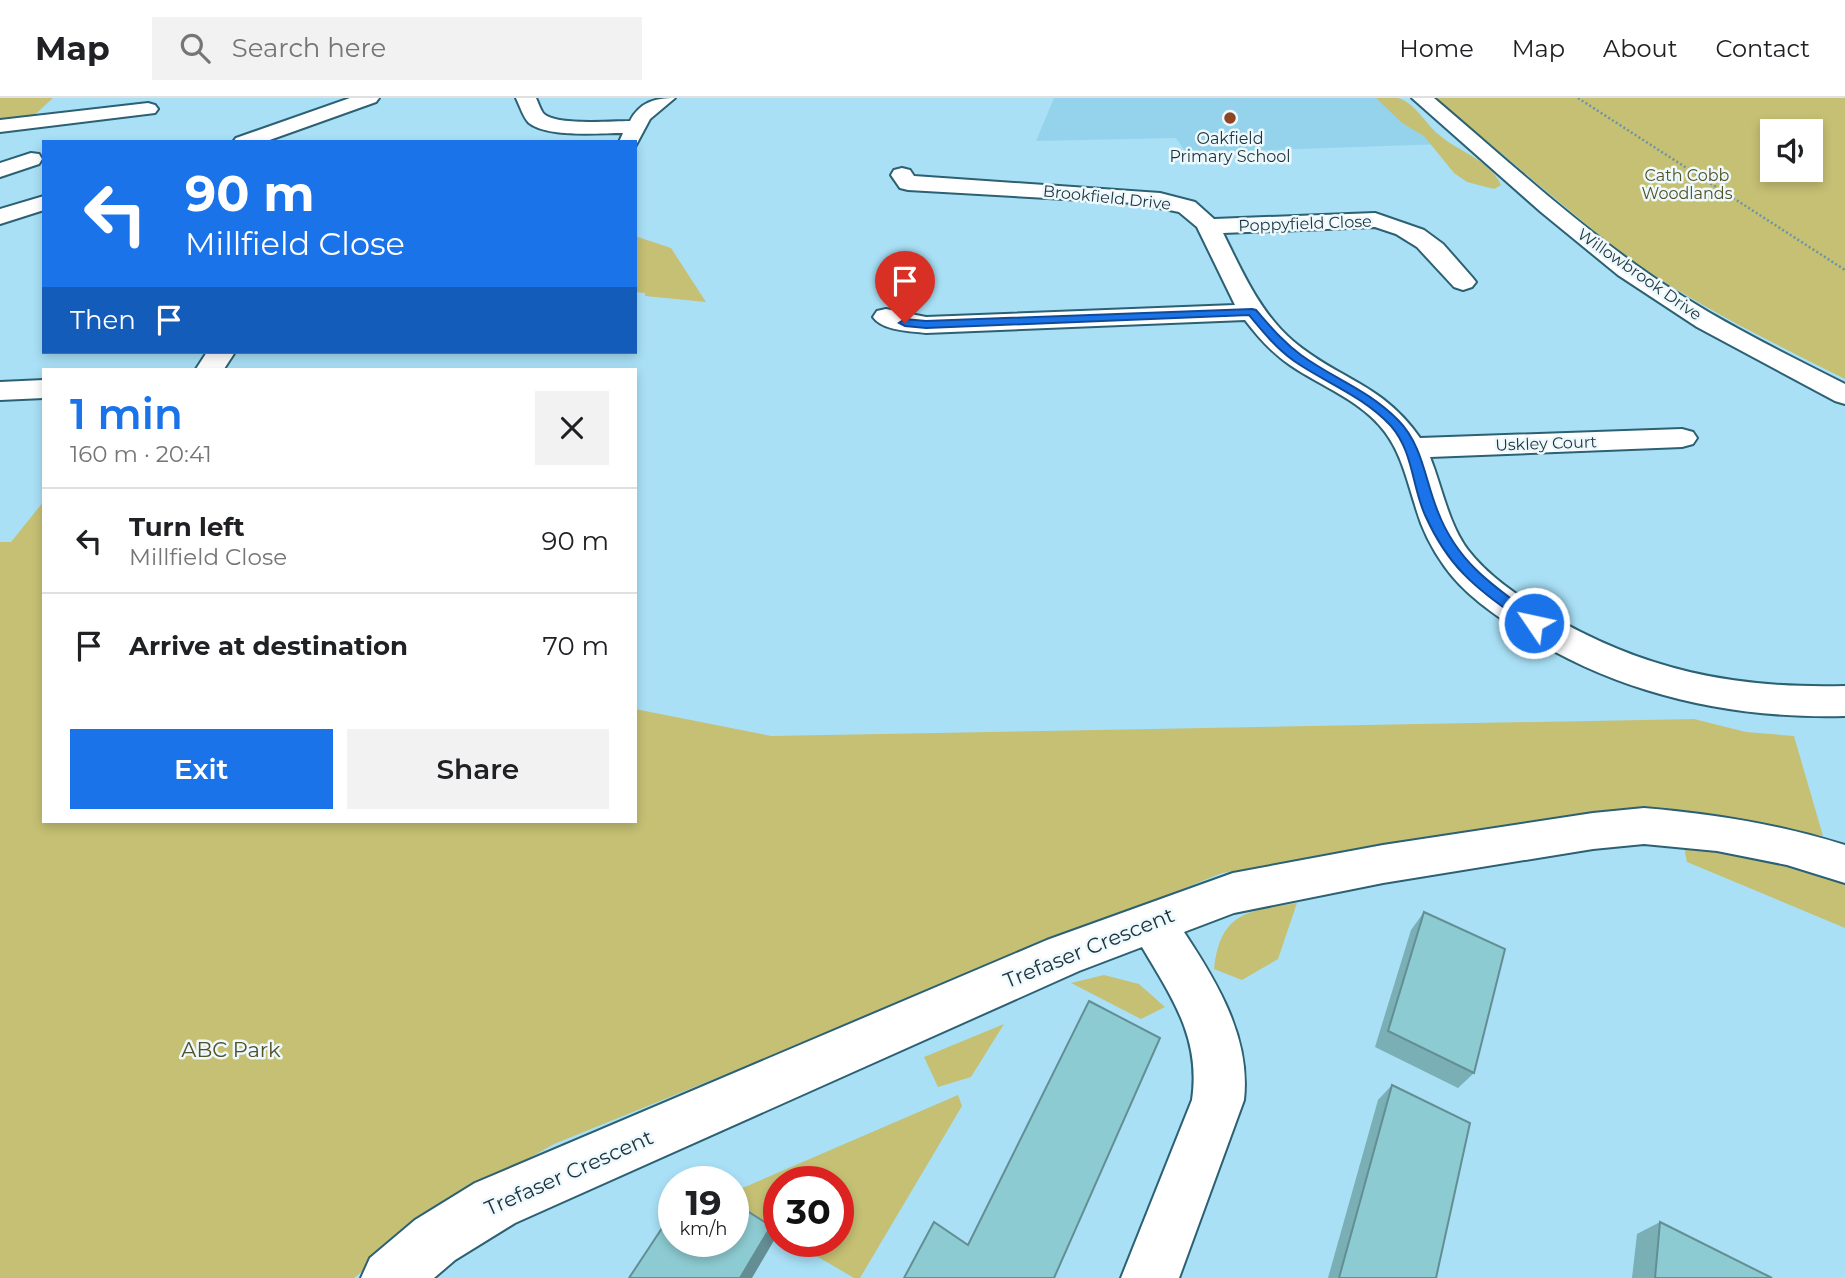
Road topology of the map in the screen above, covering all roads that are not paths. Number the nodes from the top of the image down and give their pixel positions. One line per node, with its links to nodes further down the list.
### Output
1 (369, 98): 8 (street)
2 (526, 98): 7 (street)
3 (665, 98): 7 (street)
4 (1422, 98): 20 (street, Willowbrook Drive)
5 (148, 109): 6 (street)
6 (0, 126)
7 (633, 134)
8 (249, 140)
9 (31, 159): 10 (street)
10 (0, 170)
11 (902, 175): 14 (street, Brookfield Drive)
12 (42, 204): 13 (street)
13 (0, 217)
14 (1208, 226): 15 (street, Poppyfield Close); 16 (street, Brookfield Drive)
15 (1463, 282)
16 (1252, 312): 17 (street); 22 (street, Brookfield Drive)
17 (886, 317)
18 (42, 389): 19 (street)
19 (0, 391)
20 (1845, 396)
21 (1682, 438): 22 (street, Uskley Court)
22 (1411, 448): 23 (street, Brookfield Drive)
23 (1845, 701)
24 (1845, 864): 25 (street, Trefaser Crescent)
25 (1152, 922): 26 (street, Trefaser Crescent); 27 (street)
26 (390, 1278)
27 (1150, 1278)

